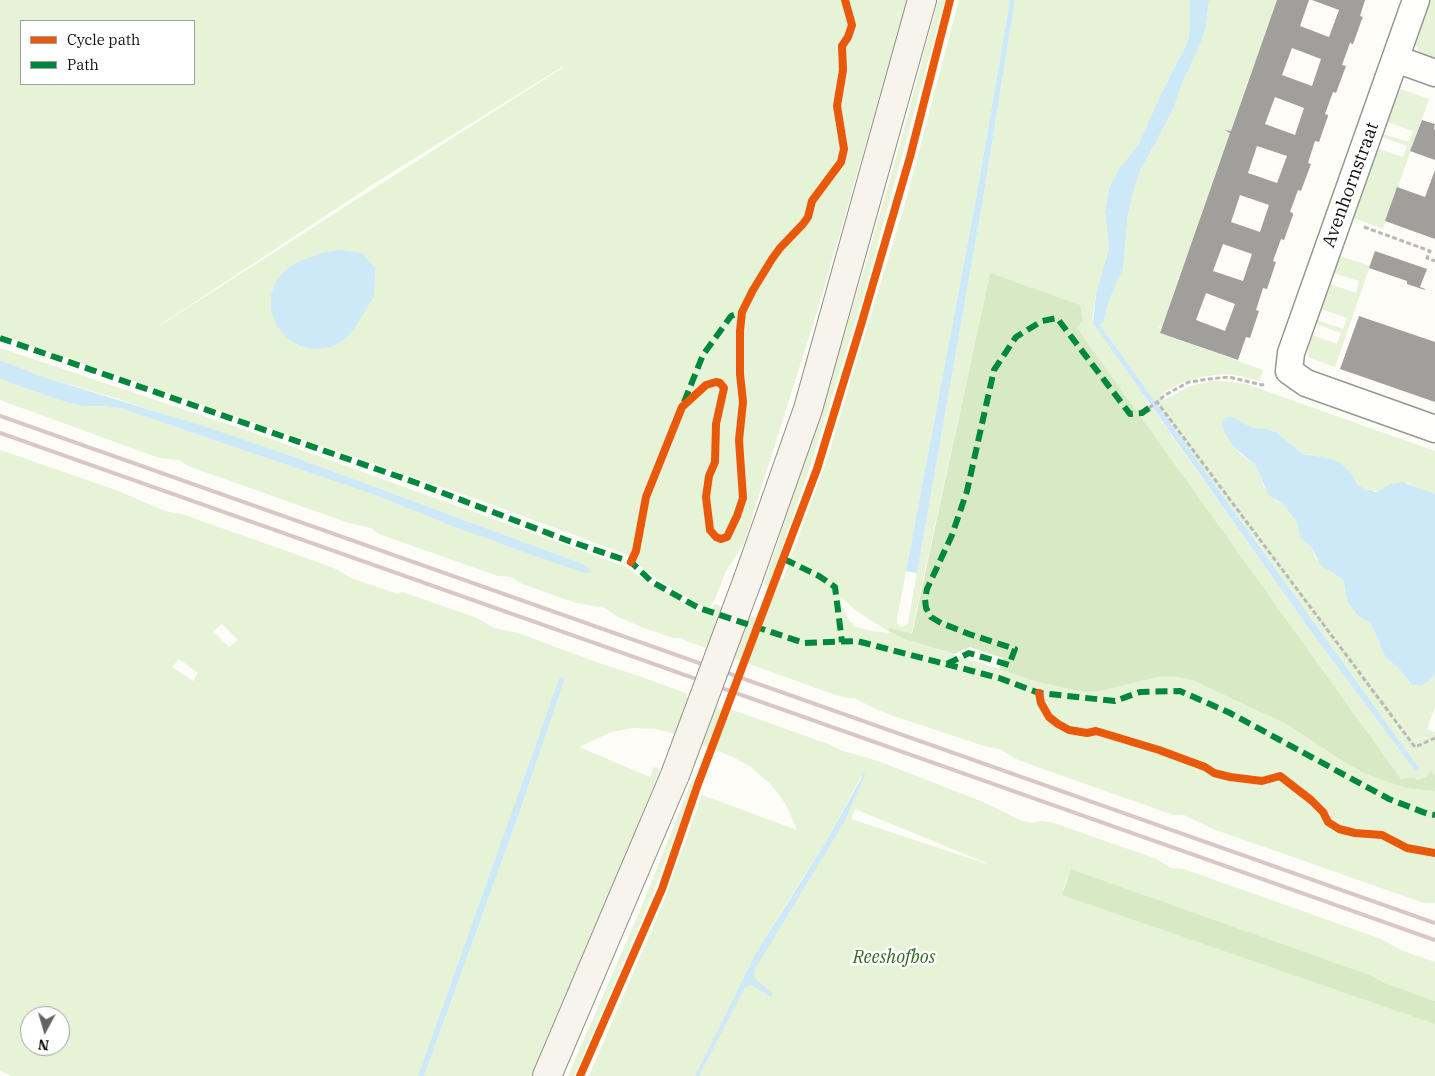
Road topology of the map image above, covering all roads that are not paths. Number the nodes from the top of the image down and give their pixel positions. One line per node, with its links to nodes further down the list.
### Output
1 (922, 0): 6 (main road, bridge)
2 (1416, 0): 3 (street, Avenhornstraat)
3 (1396, 59): 4 (street); 5 (street, Avenhornstraat)
4 (1435, 73)
5 (1435, 429)
6 (548, 1076)

